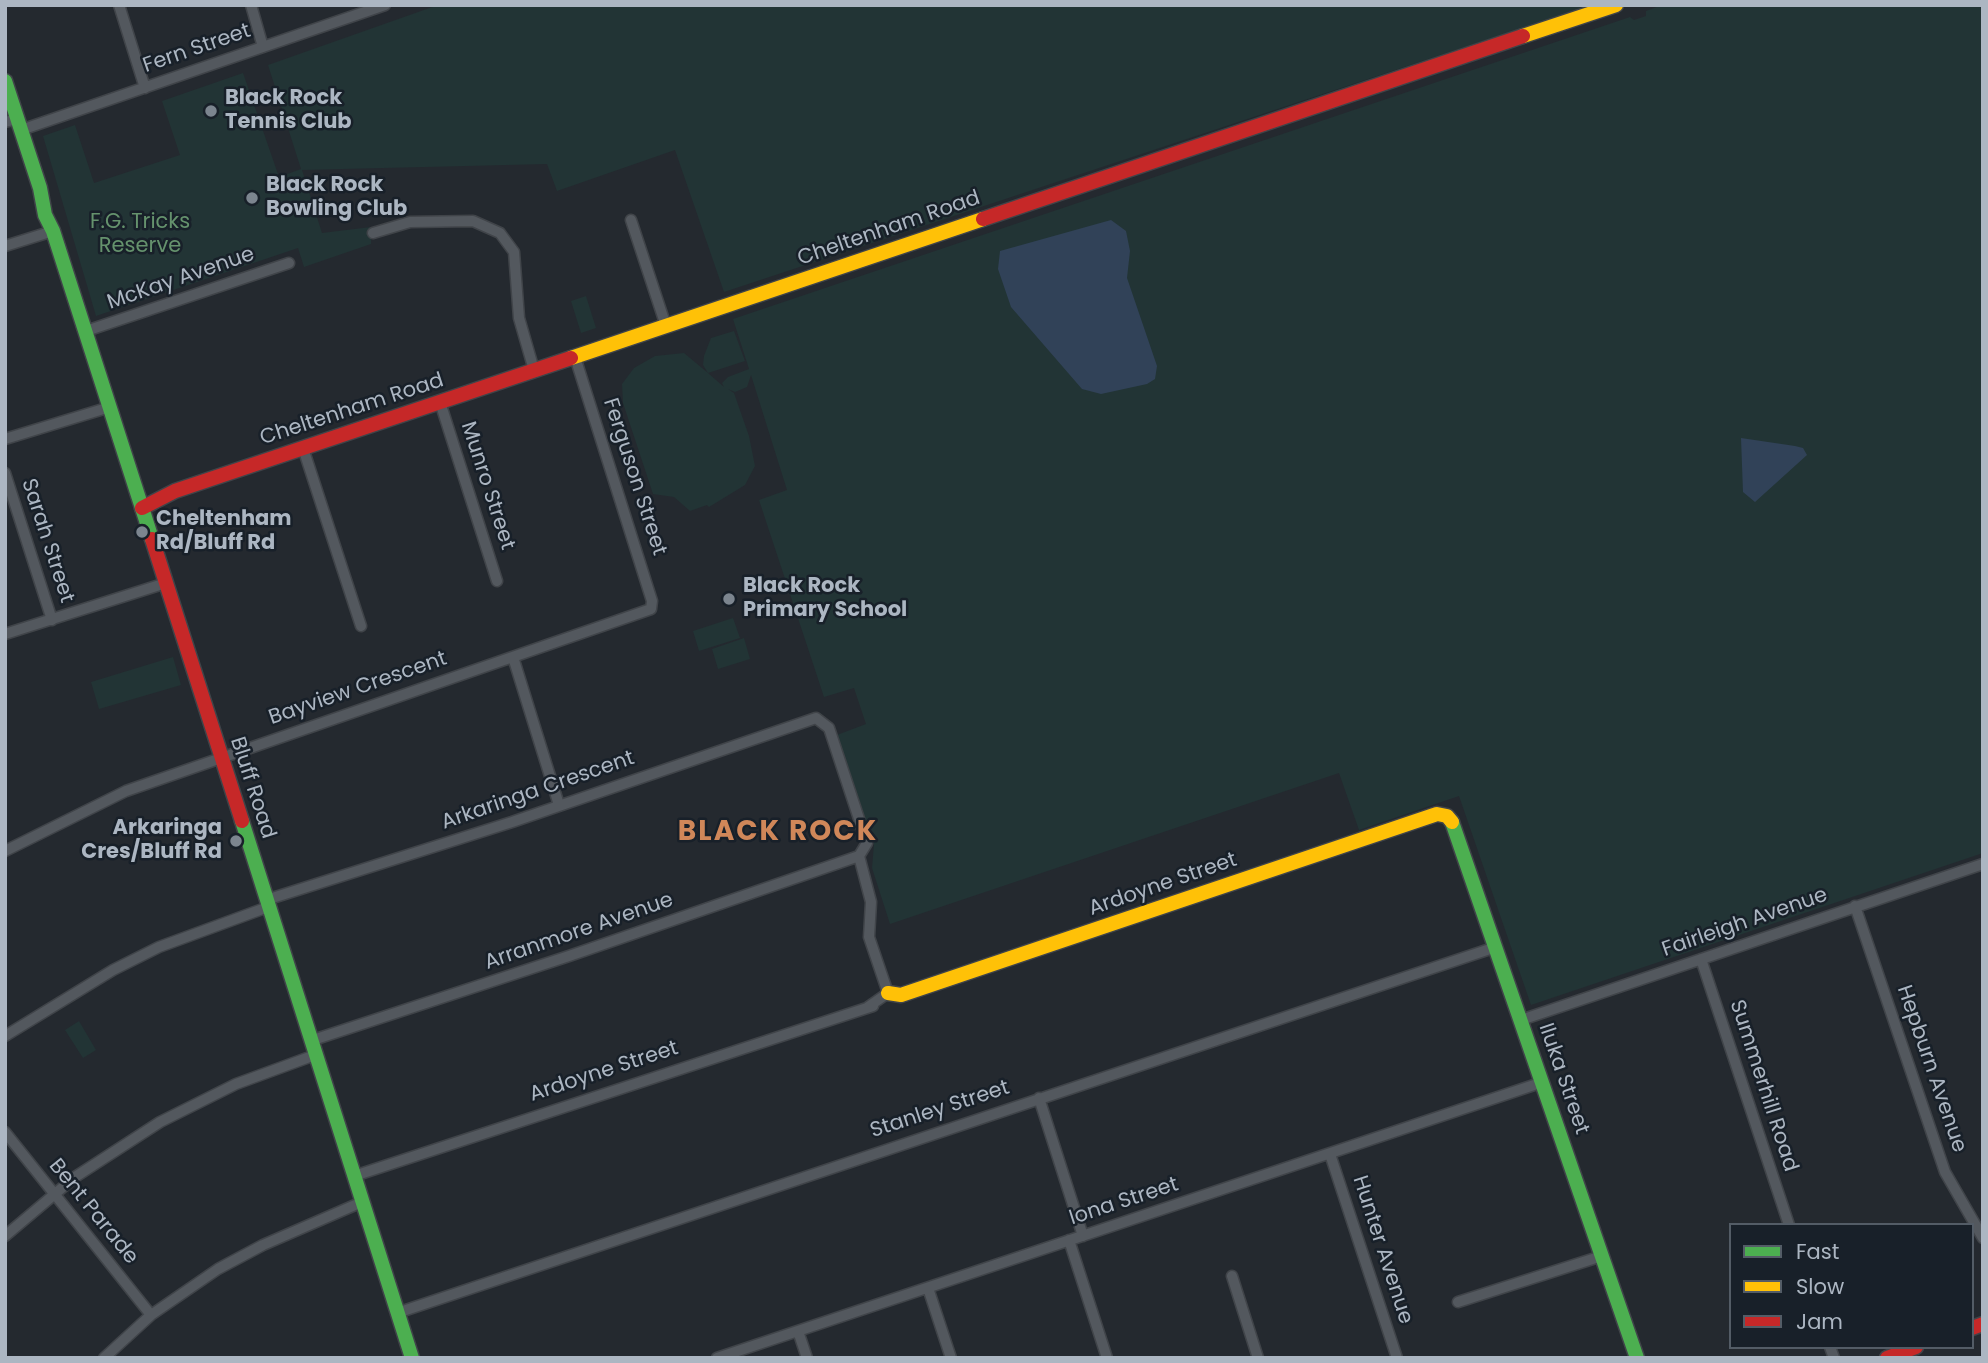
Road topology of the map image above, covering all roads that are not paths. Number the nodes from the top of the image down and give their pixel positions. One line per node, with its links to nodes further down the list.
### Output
1 (119, 5): 7 (street)
2 (251, 5): 5 (street)
3 (384, 5): 5 (street, Fern Street)
4 (1616, 5): 14 (street, Cheltenham Road)
5 (263, 47): 7 (street, Fern Street)
6 (5, 81): 8 (street, Bluff Road)
7 (145, 88): 8 (street, Fern Street)
8 (14, 124): 10 (street, Bluff Road)
9 (631, 220): 14 (street)
10 (53, 231): 12 (street); 15 (street, Bluff Road)
11 (373, 233): 17 (street)
12 (5, 246)
13 (289, 263): 15 (street, McKay Avenue)
14 (666, 326): 16 (street, Cheltenham Road)
15 (86, 331): 19 (street, Bluff Road)
16 (575, 357): 17 (street, Cheltenham Road); 26 (street, Ferguson Street)
17 (534, 370): 18 (street, Cheltenham Road)
18 (440, 402): 21 (street, Cheltenham Road); 24 (street, Munro Street)
19 (110, 407): 20 (street); 23 (street, Bluff Road)
20 (5, 439)
21 (303, 448): 23 (street, Cheltenham Road); 28 (street)
22 (5, 473): 27 (street, Sarah Street)
23 (140, 503): 25 (street, Bluff Road)
24 (497, 581)
25 (166, 583): 27 (street); 31 (street, Bluff Road)
26 (651, 609): 30 (street, Bayview Crescent)
27 (52, 620): 29 (street)
28 (361, 626)
29 (5, 634)
30 (513, 657): 31 (street, Bayview Crescent); 32 (street)
31 (220, 757): 34 (street, Bayview Crescent); 37 (street, Bluff Road)
32 (559, 806): 35 (street, Arkaringa Crescent); 37 (street, Arkaringa Crescent)
33 (1447, 816): 39 (street, Iluka Street); 41 (street, Ardoyne Street)
34 (5, 851)
35 (855, 857): 41 (street); 44 (street, Arranmore Avenue)
36 (1983, 864): 38 (street, Fairleigh Avenue)
37 (267, 904): 43 (street, Arkaringa Crescent); 44 (street, Bluff Road)
38 (1856, 906): 40 (street, Fairleigh Avenue); 56 (street, Hepburn Avenue)
39 (1496, 947): 42 (street, Iluka Street); 47 (street, Stanley Street)
40 (1701, 959): 42 (street, Fairleigh Avenue); 53 (street, Summerhill Road)
41 (890, 994): 50 (street, Ardoyne Street)
42 (1521, 1020): 46 (street, Iluka Street)
43 (5, 1035)
44 (310, 1041): 45 (street, Bluff Road)
45 (315, 1055): 50 (street, Bluff Road); 51 (street)
46 (1542, 1082): 49 (street, Iona Street); 58 (street, Iluka Street)
47 (1039, 1098): 55 (street); 62 (street, Stanley Street)
48 (5, 1132): 51 (street, Bent Parade)
49 (1330, 1154): 55 (street, Iona Street); 73 (street, Hunter Avenue)
50 (354, 1176): 52 (street, Bluff Road)
51 (54, 1193): 54 (street); 63 (street, Bent Parade)
52 (362, 1202): 62 (street, Bluff Road); 63 (street)
53 (1788, 1223)
54 (5, 1236)
55 (1083, 1236): 57 (street, Iona Street)
56 (1983, 1238)
57 (1069, 1240): 60 (street, Iona Street); 71 (street)
58 (1601, 1256): 61 (street); 74 (street, Iluka Street)
59 (1232, 1276): 72 (street)
60 (928, 1288): 64 (street, Iona Street); 70 (street)
61 (1458, 1303)
62 (397, 1313): 66 (street, Bluff Road)
63 (151, 1315): 67 (street)
64 (798, 1331): 68 (street, Iona Street); 69 (street)
65 (1911, 1349): 75 (street)
66 (407, 1357)
67 (104, 1358)
68 (717, 1358)
69 (807, 1358)
70 (951, 1358)
71 (1107, 1358)
72 (1258, 1358)
73 (1397, 1358)
74 (1637, 1358)
75 (1887, 1358)

